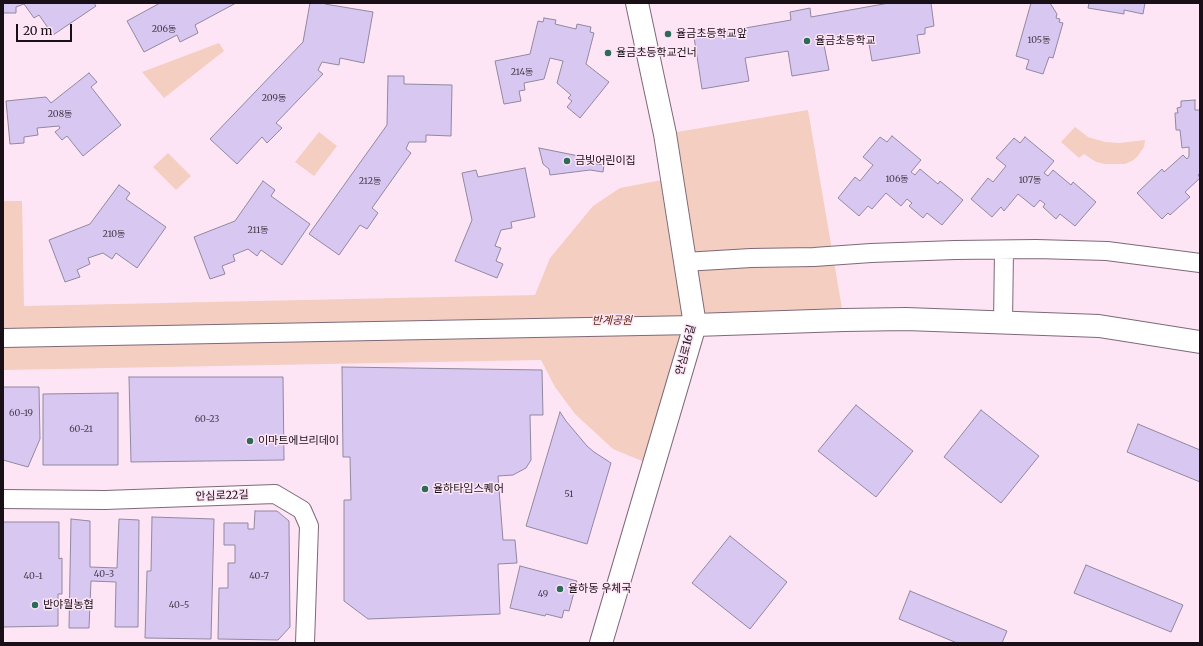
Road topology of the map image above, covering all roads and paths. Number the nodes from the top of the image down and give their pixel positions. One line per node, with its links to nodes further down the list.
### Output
1 (638, 3): 3 (main road, 안심로16길)
2 (1004, 250): 3 (street); 4 (street); 5 (street)
3 (684, 262): 6 (main road, 안심로16길)
4 (1200, 263)
5 (1003, 323): 6 (main road); 8 (main road)
6 (695, 325): 7 (street); 11 (main road, 안심로16길)
7 (3, 338)
8 (1200, 342)
9 (3, 499): 10 (street, 안심로22길)
10 (305, 643)
11 (601, 643)

